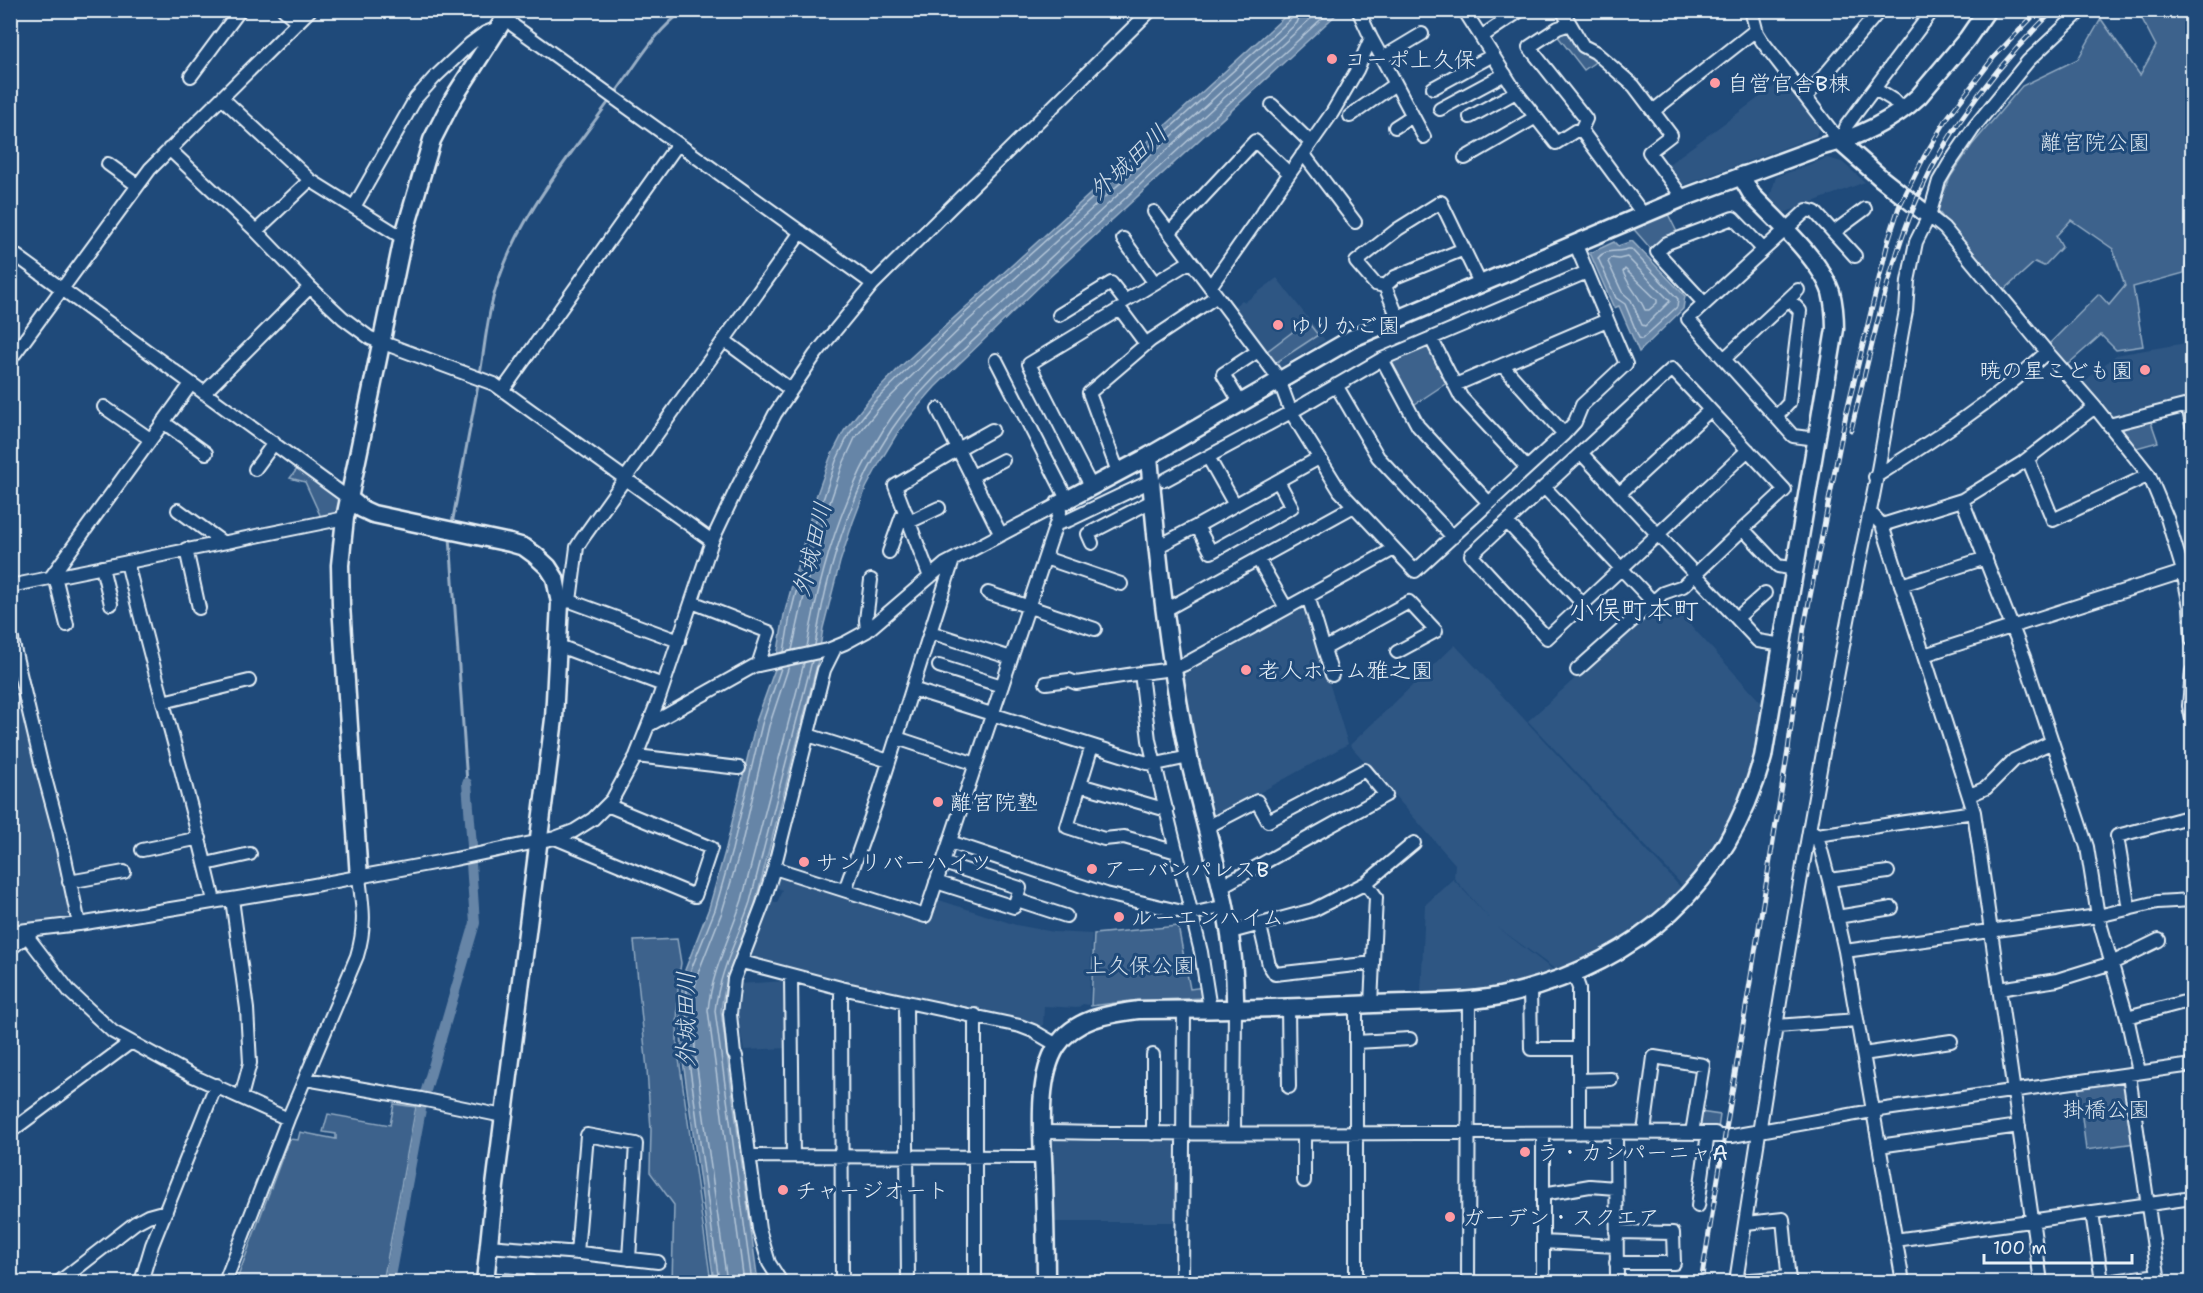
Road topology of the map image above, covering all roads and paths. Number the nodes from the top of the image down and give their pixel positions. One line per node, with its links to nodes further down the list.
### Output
1 (240, 10): 24 (street)
2 (284, 10): 15 (street)
3 (310, 10): 15 (street)
4 (1151, 10): 76 (street)
5 (1361, 10): 20 (street)
6 (1464, 10): 19 (street)
7 (1521, 10): 19 (street)
8 (1562, 10): 16 (street)
9 (1751, 10): 17 (street)
10 (1880, 10): 29 (street)
11 (1933, 10): 27 (street)
12 (1987, 10): 33 (street)
13 (2082, 10): 58 (street)
14 (503, 16): 44 (street); 54 (street); 65 (street)
15 (298, 22): 30 (street)
16 (1570, 24): 34 (street); 40 (street)
17 (1757, 33): 29 (street); 34 (street)
18 (1422, 34): 22 (street)
19 (1481, 37): 21 (street)
20 (1371, 38): 22 (street); 42 (street)
21 (1493, 55): 23 (street); 26 (street)
22 (1383, 58): 25 (street)
23 (1505, 74): 28 (street); 32 (street)
24 (191, 76)
25 (1395, 84): 35 (street); 36 (street)
26 (1433, 88)
27 (1875, 88): 33 (street); 43 (street)
28 (1516, 92): 37 (street); 38 (street)
29 (1806, 97): 43 (street)
30 (222, 98): 45 (street); 51 (street)
31 (1272, 105): 42 (street)
32 (1440, 109)
33 (1902, 110): 43 (street)
34 (1653, 111): 53 (street)
35 (1350, 116)
36 (1412, 116): 39 (street); 41 (street)
37 (1470, 117)
38 (1536, 117): 40 (street); 47 (street)
39 (1395, 127)
40 (1581, 130): 57 (street)
41 (1424, 137)
42 (1310, 142): 46 (street)
43 (1840, 142): 50 (street); 58 (street)
44 (677, 145): 62 (street); 100 (street)
45 (169, 149): 52 (street); 61 (street)
46 (1302, 155): 49 (street); 59 (street)
47 (1466, 158)
48 (108, 164): 52 (street)
49 (1289, 173): 64 (street); 80 (street)
50 (1743, 175): 53 (street); 60 (street)
51 (310, 180): 54 (street); 61 (street)
52 (137, 185): 79 (street)
53 (1683, 198): 57 (street)
54 (354, 207): 65 (street)
55 (1864, 209): 63 (street)
56 (1154, 212): 64 (street)
57 (1643, 214): 67 (street)
58 (1929, 216): 90 (street); 133 (street)
59 (1355, 222)
60 (1785, 229): 63 (street); 69 (street); 117 (street)
61 (256, 231): 78 (street)
62 (801, 232): 76 (street); 86 (street)
63 (1834, 232): 71 (street)
64 (1169, 233): 72 (street)
65 (404, 238): 87 (street)
66 (1123, 239): 74 (street)
67 (1575, 243): 73 (street); 75 (street)
68 (1464, 249): 75 (street); 77 (street); 77 (street)
69 (1763, 249): 81 (street); 81 (street)
70 (10, 251): 79 (street)
71 (1855, 256)
72 (1191, 261): 74 (street); 80 (street)
73 (1587, 272): 84 (street); 85 (street)
74 (1154, 282): 82 (street)
75 (1480, 283): 83 (street)
76 (873, 284): 101 (street)
77 (1385, 286): 83 (street)
78 (310, 287): 87 (street); 102 (street)
79 (62, 288): 93 (street); 97 (street)
80 (1214, 291): 88 (street); 89 (street)
81 (1704, 303): 92 (street)
82 (1059, 315)
83 (1398, 318): 96 (street)
84 (1607, 320): 95 (street); 115 (street)
85 (1431, 338): 91 (street); 99 (street)
86 (724, 341): 101 (street); 134 (street)
87 (382, 342): 100 (street); 140 (street)
88 (1146, 344): 130 (street); 137 (street)
89 (1258, 351): 96 (street); 103 (street)
90 (2047, 352): 106 (street); 133 (street)
91 (1382, 359): 98 (street); 144 (street)
92 (1724, 359): 110 (street); 110 (street)
93 (10, 360)
94 (996, 360): 142 (street)
95 (1502, 365): 99 (street); 115 (street)
96 (1279, 380): 109 (street); 123 (street)
97 (191, 384): 102 (street); 111 (street)
98 (1336, 385): 109 (street); 159 (street)
99 (1455, 385): 128 (street)
100 (502, 390): 134 (street)
101 (791, 390): 160 (street)
102 (204, 393): 118 (street)
103 (1237, 397)
104 (2190, 404): 112 (street); 113 (street)
105 (104, 407): 116 (street)
106 (2095, 407): 112 (street); 126 (street)
107 (938, 409): 119 (street)
108 (1710, 410): 120 (street); 122 (street); 139 (street)
109 (1291, 412): 124 (street); 125 (street)
110 (1776, 417): 117 (street)
111 (163, 422): 116 (street); 121 (street)
112 (2109, 425): 131 (street)
113 (2193, 425)
114 (992, 430): 119 (street)
115 (1564, 434): 128 (street)
116 (150, 439): 177 (street)
117 (1817, 439): 174 (street)
118 (274, 443): 129 (street); 140 (street)
119 (958, 449): 132 (street); 151 (street)
120 (1748, 450): 156 (street); 158 (street)
121 (206, 453)
122 (1581, 453): 138 (street); 139 (street)
123 (1149, 456): 130 (street); 135 (street)
124 (1208, 457): 135 (street); 145 (street)
125 (1319, 458): 136 (street); 146 (street)
126 (2028, 459): 131 (street); 141 (street)
127 (1003, 460): 132 (street)
128 (1527, 468): 144 (street)
129 (255, 470)
130 (1118, 471): 137 (street)
131 (2149, 475): 175 (street)
132 (972, 477): 157 (street)
133 (1875, 477): 149 (street)
134 (624, 479): 160 (street); 186 (street)
135 (1158, 480): 143 (street); 153 (street)
136 (1278, 481): 145 (street); 155 (street)
137 (1091, 486): 142 (street)
138 (1544, 488): 152 (street); 173 (street)
139 (1619, 494): 158 (street)
140 (351, 500): 150 (street); 186 (street)
141 (1962, 500): 154 (street); 168 (street)
142 (1063, 501): 153 (street); 157 (street)
143 (1152, 501): 162 (street); 163 (street)
144 (1489, 503): 159 (street)
145 (1235, 505): 155 (street)
146 (1354, 506): 165 (street); 169 (street)
147 (939, 508): 151 (street)
148 (178, 510): 161 (street)
149 (1870, 512): 154 (street); 246 (street)
150 (345, 518): 161 (street); 259 (street)
151 (907, 518): 166 (street); 178 (street)
152 (1507, 522): 190 (street); 190 (street)
153 (1056, 524): 167 (street)
154 (1882, 525): 181 (street)
155 (1197, 526): 163 (street)
156 (1743, 529): 174 (street); 176 (street)
157 (1001, 535): 170 (street)
158 (1658, 535): 173 (street); 176 (street)
159 (1453, 537): 165 (street)
160 (712, 541): 187 (street)
161 (222, 542): 164 (street)
162 (1092, 543)
163 (1157, 547): 194 (street)
164 (186, 549): 171 (street); 192 (street)
165 (1394, 549): 185 (street)
166 (889, 552)
167 (1045, 558): 180 (street); 191 (street)
168 (1986, 558): 181 (street); 198 (street)
169 (1258, 559): 193 (street); 194 (street)
170 (953, 560): 178 (street); 202 (street)
171 (127, 561): 172 (street); 225 (street)
172 (102, 567): 177 (street); 189 (street)
173 (1621, 568): 188 (street); 190 (street)
174 (1796, 569): 205 (street)
175 (2188, 570): 196 (street); 198 (street)
176 (1695, 575): 188 (street); 195 (street)
177 (53, 577): 182 (street); 197 (street)
178 (930, 577): 201 (street)
179 (871, 580): 201 (street)
180 (1121, 584)
181 (1901, 585): 210 (street)
182 (10, 586)
183 (988, 593): 191 (street)
184 (1765, 593): 195 (street)
185 (1308, 596): 193 (street); 208 (street)
186 (565, 602): 204 (street); 206 (street)
187 (692, 602): 204 (street); 212 (street)
188 (1653, 602): 215 (street)
189 (111, 604)
190 (1583, 604)
191 (1029, 607): 199 (street); 211 (street)
192 (200, 608)
193 (1286, 608): 214 (street)
194 (1165, 610): 214 (street)
195 (1737, 618): 205 (street)
196 (2192, 624): 203 (street)
197 (67, 625)
198 (2012, 626): 210 (street); 231 (street)
199 (1095, 629)
200 (10, 631): 261 (street)
201 (867, 631): 207 (street)
202 (930, 632): 211 (street); 223 (street)
203 (2193, 640)
204 (679, 641): 221 (street)
205 (1783, 645): 289 (street)
206 (559, 646): 221 (street); 248 (street)
207 (831, 649): 212 (street); 229 (street)
208 (1324, 649): 209 (street); 218 (street)
209 (1397, 652)
210 (1924, 655): 240 (street)
211 (1011, 658): 222 (street)
212 (761, 664): 228 (street)
213 (939, 666): 222 (street)
214 (1173, 669): 217 (street); 234 (street)
215 (1577, 670)
216 (2193, 670): 224 (street)
217 (1141, 673): 220 (street); 237 (street)
218 (1332, 675)
219 (249, 681): 225 (street)
220 (1046, 683)
221 (663, 685): 228 (street)
222 (1002, 686): 226 (street)
223 (912, 689): 226 (street); 230 (street)
224 (2191, 695): 227 (street)
225 (163, 702): 247 (street)
226 (992, 715): 232 (street); 236 (street)
227 (2193, 719)
228 (649, 725): 233 (street)
229 (808, 735): 235 (street); 256 (street)
230 (897, 738): 235 (street); 236 (street)
231 (2052, 742): 240 (street); 275 (street)
232 (1092, 746): 237 (street); 239 (street)
233 (636, 756): 238 (street); 241 (street)
234 (1189, 757): 237 (street); 245 (street)
235 (889, 761): 265 (street)
236 (976, 764): 249 (street)
237 (1156, 764): 242 (street)
238 (738, 768)
239 (1080, 785): 242 (street); 252 (street)
240 (1970, 795): 243 (street)
241 (607, 805): 248 (street); 248 (street)
242 (1167, 810): 252 (street)
243 (1974, 812): 246 (street); 279 (street)
244 (2193, 816): 272 (street)
245 (1207, 827): 264 (street); 264 (street)
246 (1813, 833): 260 (street); 305 (street)
247 (200, 838): 251 (street); 255 (street)
248 (548, 840): 259 (street); 324 (street)
249 (950, 842): 254 (street); 273 (street)
250 (1414, 843): 263 (street)
251 (142, 850)
252 (1177, 852): 273 (street)
253 (250, 854): 255 (street)
254 (943, 863): 262 (street); 267 (street)
255 (206, 864): 269 (street)
256 (774, 868): 265 (street); 286 (street)
257 (124, 872): 261 (street)
258 (1888, 872): 260 (street)
259 (359, 878): 266 (street); 316 (street)
260 (1829, 880): 276 (street)
261 (69, 882): 277 (street)
262 (936, 882): 265 (street); 267 (street)
263 (1366, 883): 278 (street); 287 (street)
264 (1222, 886): 270 (street)
265 (845, 890)
266 (232, 898): 269 (street); 322 (street)
267 (1017, 900): 274 (street)
268 (2193, 900): 272 (street)
269 (214, 901): 277 (street)
270 (1226, 906): 273 (street); 281 (street)
271 (1892, 908): 276 (street)
272 (2129, 909): 275 (street)
273 (1191, 914): 300 (street)
274 (1066, 916)
275 (2097, 916): 279 (street); 288 (street)
276 (1837, 917): 285 (street)
277 (79, 924): 282 (street)
278 (1260, 926): 281 (street); 287 (street)
279 (1992, 931): 285 (street); 293 (street)
280 (10, 932): 282 (street)
281 (1231, 932): 299 (street)
282 (31, 933): 284 (street); 308 (street)
283 (2159, 940): 288 (street)
284 (10, 949)
285 (1845, 951): 304 (street)
286 (742, 962): 290 (street); 343 (street)
287 (1373, 963): 297 (street)
288 (2112, 963): 293 (street); 303 (street)
289 (1574, 974): 291 (street); 311 (street)
290 (791, 976): 292 (street); 344 (street)
291 (1530, 987): 294 (street); 311 (street)
292 (841, 988): 296 (street); 345 (street)
293 (1999, 989): 321 (street)
294 (1469, 999): 297 (street); 340 (street)
295 (2193, 1000): 303 (street)
296 (906, 1002): 302 (street); 346 (street)
297 (1363, 1005): 298 (street); 309 (street)
298 (1288, 1007): 299 (street); 320 (street)
299 (1234, 1008): 300 (street); 331 (street)
300 (1210, 1009): 301 (street)
301 (1184, 1010): 310 (street); 330 (street)
302 (975, 1016): 310 (street); 347 (street)
303 (2127, 1017): 315 (street)
304 (1857, 1020): 305 (street); 312 (street)
305 (1776, 1026): 336 (street)
306 (1410, 1039): 309 (street)
307 (1951, 1041): 312 (street)
308 (131, 1042): 319 (street); 327 (street)
309 (1356, 1042): 339 (street)
310 (1057, 1045): 328 (street)
311 (1579, 1049): 317 (street)
312 (1863, 1054): 323 (street)
313 (1153, 1055): 337 (street)
314 (2193, 1065): 315 (street)
315 (2134, 1073): 321 (street); 353 (street)
316 (306, 1079): 324 (street); 325 (street)
317 (1579, 1080): 318 (street); 332 (street)
318 (1611, 1080)
319 (216, 1085): 322 (street); 355 (street)
320 (1289, 1087)
321 (2014, 1091): 323 (street); 326 (street)
322 (241, 1097): 325 (street)
323 (1872, 1111): 336 (street); 342 (street)
324 (503, 1116): 362 (street)
325 (288, 1119): 373 (street)
326 (2019, 1126): 342 (street); 357 (street)
327 (10, 1132)
328 (1043, 1132): 337 (street); 348 (street)
329 (1644, 1132): 333 (street); 334 (street); 334 (street)
330 (1182, 1133): 331 (street); 337 (street); 380 (street)
331 (1234, 1133): 338 (street)
332 (1579, 1133): 333 (street); 341 (street)
333 (1616, 1133): 350 (street)
334 (1692, 1133): 335 (street)
335 (1708, 1133): 336 (street); 354 (street)
336 (1759, 1133): 358 (street)
337 (1153, 1134)
338 (1304, 1134): 339 (street); 349 (street)
339 (1355, 1134): 340 (street); 381 (street)
340 (1467, 1134): 341 (street); 382 (street)
341 (1543, 1134): 351 (street)
342 (1880, 1146): 360 (street)
343 (750, 1156): 344 (street); 375 (street)
344 (793, 1156): 345 (street)
345 (841, 1156): 346 (street); 376 (street)
346 (907, 1157): 347 (street); 377 (street)
347 (975, 1157): 348 (street); 378 (street)
348 (1043, 1157): 379 (street)
349 (1304, 1181)
350 (1616, 1188): 351 (street); 359 (street)
351 (1543, 1194): 361 (street)
352 (2193, 1198): 353 (street)
353 (2148, 1204): 356 (street); 368 (street)
354 (1698, 1206)
355 (165, 1211): 371 (street); 372 (street)
356 (2092, 1212): 357 (street); 388 (street)
357 (2033, 1222): 360 (street); 387 (street)
358 (1746, 1223): 369 (street); 385 (street)
359 (1616, 1232): 363 (street); 367 (street)
360 (1895, 1240): 386 (street)
361 (1543, 1242): 363 (street); 383 (street)
362 (488, 1246): 364 (street); 370 (street)
363 (1616, 1246): 367 (street)
364 (577, 1253): 365 (street); 365 (street)
365 (629, 1259): 366 (street)
366 (658, 1262)
367 (1616, 1263): 384 (street)
368 (2159, 1279): 388 (street)
369 (1789, 1280): 385 (street)
370 (485, 1281): 374 (street)
371 (59, 1282)
372 (141, 1282)
373 (225, 1282)
374 (530, 1282)
375 (781, 1282)
376 (842, 1282)
377 (908, 1282)
378 (975, 1282)
379 (1047, 1282)
380 (1182, 1282)
381 (1356, 1282)
382 (1468, 1282)
383 (1543, 1282)
384 (1617, 1282)
385 (1736, 1282)
386 (1903, 1282)
387 (2042, 1282)
388 (2104, 1282)

